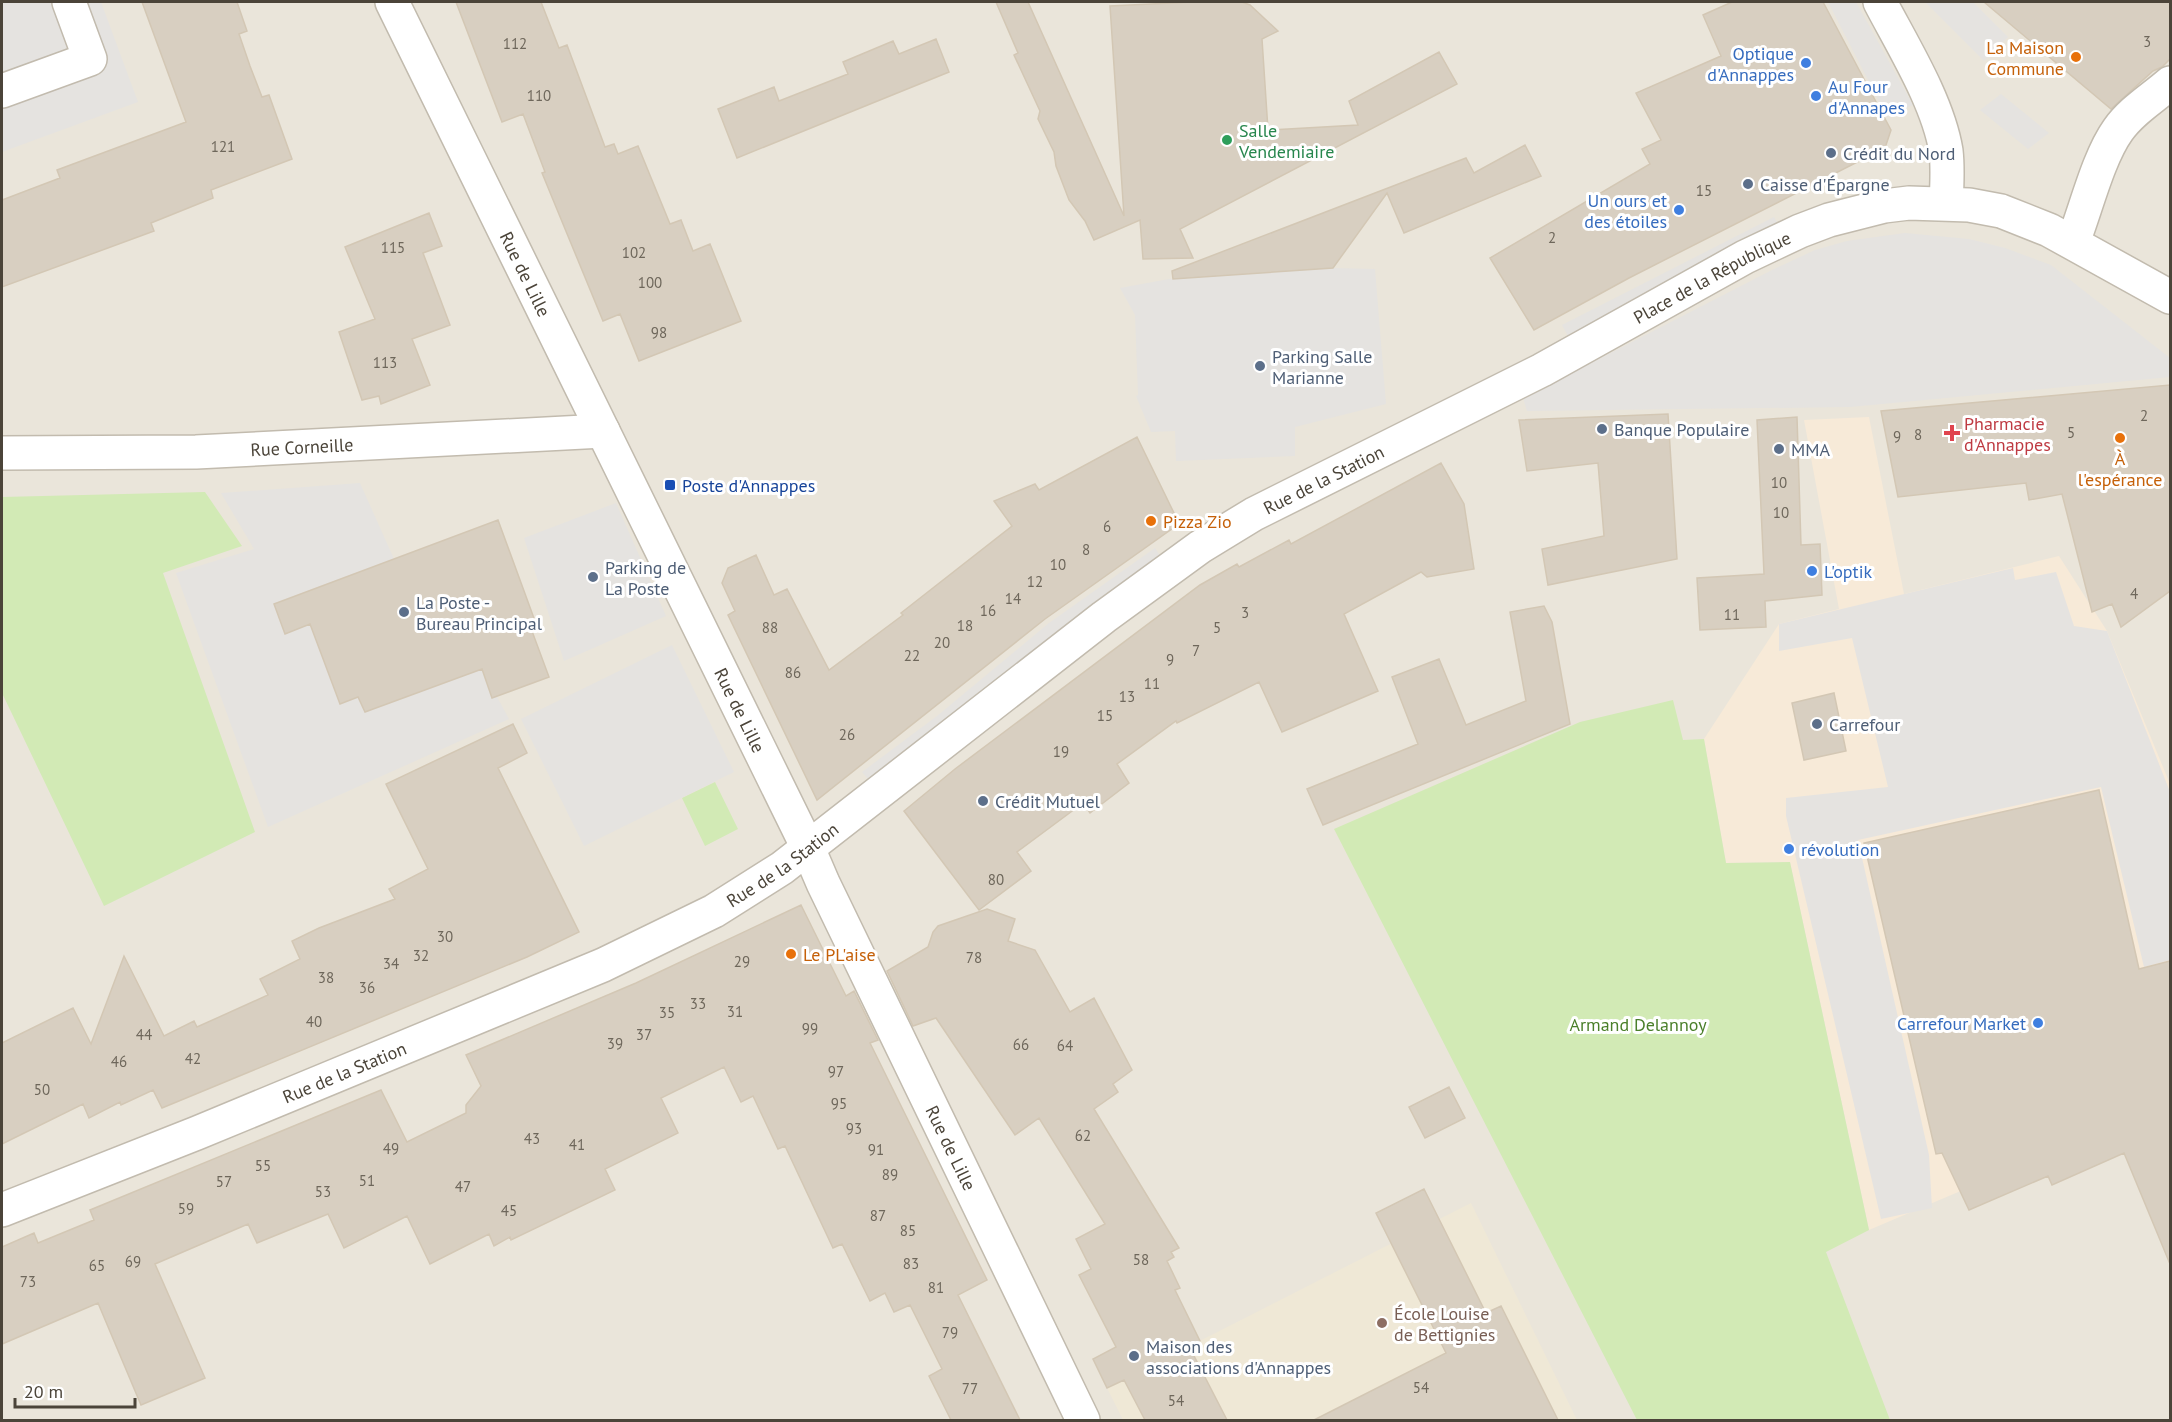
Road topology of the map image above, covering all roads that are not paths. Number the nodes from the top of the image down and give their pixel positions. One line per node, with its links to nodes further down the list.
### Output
1 (69, 2): 5 (street)
2 (392, 2): 10 (street, Rue de Lille)
3 (1880, 2): 6 (street)
4 (2170, 83): 7 (street)
5 (2, 91)
6 (1946, 203): 7 (street, Place de la République); 9 (street, Place de la République)
7 (2073, 242): 8 (street, Place de la République)
8 (2170, 297)
9 (1492, 395): 12 (street, Rue de la Station)
10 (603, 431): 11 (street, Rue Corneille); 12 (street, Rue de Lille)
11 (2, 453)
12 (808, 848): 13 (street, Rue de la Station); 14 (street, Rue de Lille)
13 (2, 1210)
14 (1083, 1420)

